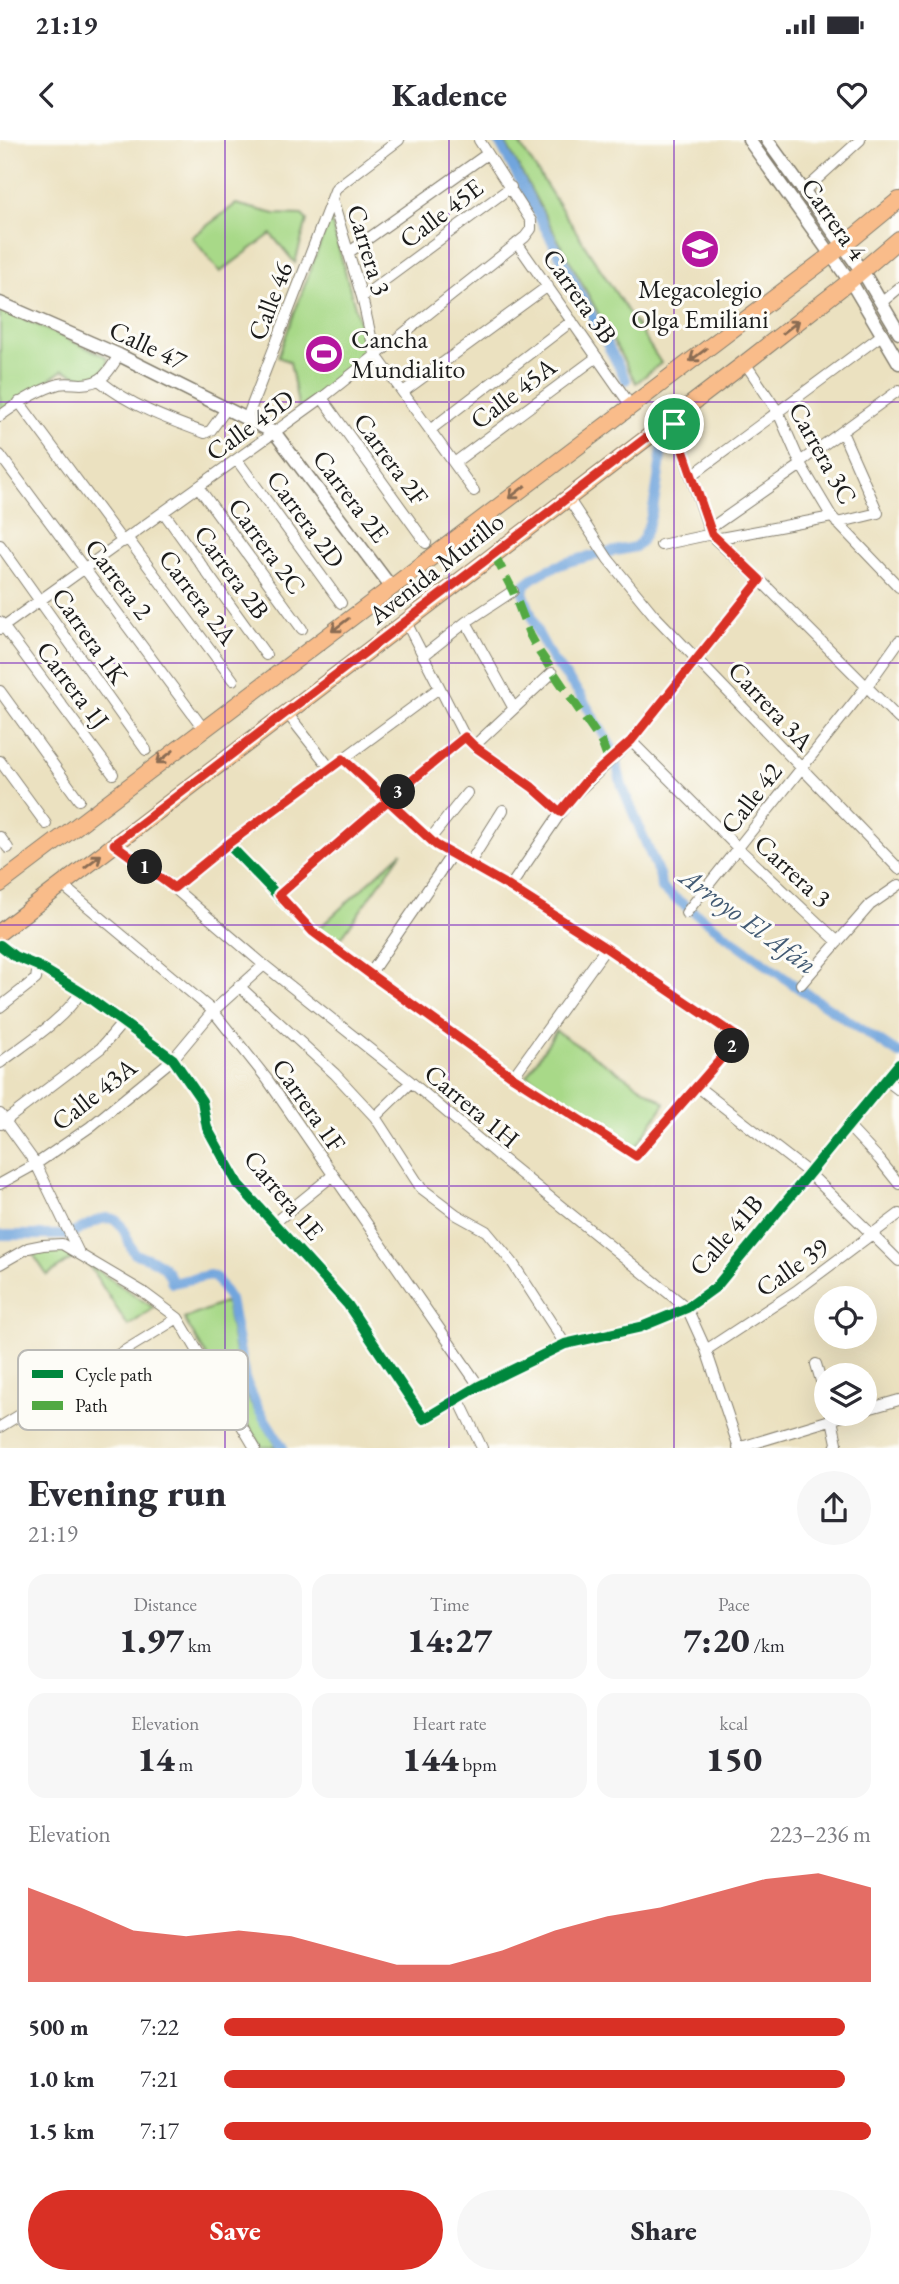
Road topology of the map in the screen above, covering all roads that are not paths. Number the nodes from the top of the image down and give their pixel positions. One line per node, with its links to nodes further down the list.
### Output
1 (399, 140): 9 (street)
2 (479, 140): 6 (street, Carrera 3B)
3 (767, 140): 8 (street, Carrera 4)
4 (860, 140): 8 (street)
5 (751, 141): 13 (street, Carrera 4)
6 (487, 153): 7 (street, Carrera 3B); 14 (street)
7 (511, 187): 12 (street, Carrera 3B); 18 (street, Calle 45E)
8 (804, 191): 13 (street, Carrera 4)
9 (332, 199): 14 (street, Carrera 3); 38 (street, Calle 46)
10 (899, 200): 13 (main road, Avenida Murillo)
11 (899, 239): 15 (main road, Avenida Murillo)
12 (517, 243): 16 (street, Carrera 3B); 24 (street, Calle 45D)
13 (837, 249): 15 (street, Carrera 4); 34 (main road, Avenida Murillo, one-way to 34)
14 (348, 253): 18 (street, Carrera 3)
15 (856, 277): 19 (street, Carrera 4); 23 (street, Carrera 4); 27 (main road, Avenida Murillo, one-way to 15)
16 (548, 286): 21 (street, Carrera 3B); 31 (street)
17 (899, 288): 19 (street)
18 (362, 298): 24 (street, Carrera 3)
19 (882, 302): 22 (street, Carrera 4)
20 (0, 303): 25 (street, Calle 47)
21 (572, 321): 26 (street, Carrera 3B); 40 (street)
22 (899, 333)
23 (883, 334): 28 (street, Carrera 4); 36 (street)
24 (375, 354): 31 (street, Carrera 3); 32 (street, Calle 45D)
25 (119, 355): 29 (street); 35 (street, Calle 47)
26 (597, 357): 34 (street, Carrera 3B); 45 (street, Calle 45A)
27 (745, 363): 36 (street, Carrera 3C); 39 (main road, Avenida Murillo)
28 (899, 363)
29 (100, 381): 33 (street); 35 (street)
30 (899, 390): 41 (street)
31 (403, 392): 40 (street, Carrera 3)
32 (322, 398): 42 (street, Calle 45D); 55 (street, Carrera 2F)
33 (19, 402): 37 (street); 54 (street, Carrera 2A)
34 (631, 406): 60 (main road, Avenida Murillo, one-way to 60)
35 (227, 408): 38 (street, Calle 47)
36 (778, 412): 46 (street, Carrera 3C); 47 (street)
37 (0, 416)
38 (247, 418): 42 (street, Calle 47)
39 (672, 418): 47 (street); 50 (main road, Avenida Murillo)
40 (430, 430): 45 (street, Carrera 3)
41 (842, 432): 46 (street); 52 (street)
42 (275, 433): 44 (street, Calle 45D); 60 (street, Carrera 2E)
43 (0, 455): 58 (street, Carrera 2)
44 (237, 460): 48 (street, Calle 45D); 64 (street, Carrera 2D)
45 (454, 463): 49 (street, Carrera 3)
46 (800, 463): 52 (street, Carrera 3C); 53 (street)
47 (691, 476): 53 (street)
48 (199, 488): 51 (street, Calle 45D); 68 (street, Carrera 2C)
49 (474, 491)
50 (568, 498): 65 (main road, Avenida Murillo); 72 (street, Carrera 3A)
51 (164, 513): 54 (street, Calle 45D); 70 (street, Carrera 2B)
52 (834, 520): 53 (street); 61 (street, Carrera 3C)
53 (712, 534): 57 (street); 59 (street)
54 (125, 541): 58 (street, Calle 45D); 74 (street, Carrera 2A)
55 (426, 543)
56 (0, 545): 63 (street, Carrera 1K)
57 (661, 545)
58 (85, 568): 63 (street, Calle 45D); 81 (street, Carrera 2)
59 (760, 580): 72 (street); 75 (street)
60 (391, 587): 81 (main road, Avenida Murillo, one-way to 81)
61 (899, 587)
62 (513, 591): 66 (street)
63 (40, 601): 67 (street, Calle 45D); 85 (street, Carrera 1K)
64 (341, 603)
65 (406, 622): 71 (street); 79 (main road, Avenida Murillo)
66 (466, 622): 71 (street); 78 (street)
67 (1, 626): 90 (street, Carrera 1J)
68 (302, 629)
69 (899, 640): 75 (street, Calle 42)
70 (266, 655)
71 (423, 656): 76 (street)
72 (698, 659): 83 (street); 89 (street, Carrera 3A)
73 (552, 673): 78 (street)
74 (233, 680)
75 (867, 685): 80 (street); 89 (street, Calle 42)
76 (439, 688): 82 (street); 86 (street)
77 (0, 691): 92 (street)
78 (513, 707): 84 (street)
79 (287, 713): 88 (street); 99 (main road, Avenida Murillo)
80 (899, 719)
81 (203, 727): 106 (main road, Avenida Murillo, one-way to 106)
82 (465, 737): 84 (street); 93 (street)
83 (631, 741): 95 (street); 102 (street, Carrera 3)
84 (474, 746): 95 (street)
85 (146, 750)
86 (343, 759): 88 (street); 93 (street)
87 (0, 761): 96 (street)
88 (330, 768): 100 (street)
89 (801, 769): 102 (street, Calle 42); 105 (street, Carrera 3A)
90 (113, 774)
91 (467, 793): 98 (street)
92 (79, 800)
93 (388, 800): 98 (street); 111 (street)
94 (503, 810): 104 (street)
95 (560, 812): 109 (street)
96 (46, 824)
97 (0, 836): 101 (street)
98 (430, 839): 103 (street)
99 (114, 844): 107 (main road, Avenida Murillo, one-way to 99); 110 (street, Carrera 1H)
100 (228, 844): 110 (street); 111 (street)
101 (8, 848)
102 (738, 848): 112 (street, Calle 42); 114 (street, Carrera 3)
103 (452, 854): 104 (street); 119 (street)
104 (469, 864): 109 (street)
105 (899, 869)
106 (0, 884)
107 (62, 885): 113 (main road, Avenida Murillo); 124 (street, Carrera 1F)
108 (899, 885): 114 (street)
109 (510, 887): 116 (street)
110 (174, 888): 117 (street, Carrera 1H)
111 (279, 895): 119 (street)
112 (686, 913)
113 (0, 932)
114 (838, 942): 120 (street)
115 (0, 945): 118 (street, Carrera 1E)
116 (606, 948): 129 (street); 132 (street)
117 (264, 965): 121 (street, Calle 43A); 131 (street, Carrera 1H)
118 (38, 967): 122 (street, Carrera 1E); 123 (street)
119 (370, 974): 129 (street)
120 (801, 985)
121 (239, 986): 124 (street, Calle 43A); 134 (street, Carrera 1F)
122 (81, 992): 125 (street, Carrera 1E); 127 (street)
123 (0, 1007)
124 (213, 1011): 126 (street, Calle 43A); 139 (street, Carrera 1F)
125 (124, 1021): 126 (street, Carrera 1E); 135 (street)
126 (173, 1059): 137 (street, Calle 43A); 143 (street, Carrera 1E)
127 (0, 1063)
128 (899, 1064): 130 (street, Calle 41B)
129 (513, 1077): 132 (street)
130 (886, 1080): 133 (street); 136 (street, Calle 41B)
131 (411, 1082): 134 (street); 148 (street, Carrera 1H)
132 (698, 1087): 138 (street)
133 (899, 1090)
134 (375, 1117): 150 (street, Carrera 1F)
135 (2, 1120): 137 (street)
136 (848, 1126): 138 (street, Calle 41B); 141 (street)
137 (36, 1164): 140 (street, Calle 43A); 145 (street)
138 (809, 1172): 144 (street); 148 (street, Calle 41B)
139 (332, 1176): 143 (street); 154 (street, Carrera 1F)
140 (0, 1184)
141 (899, 1184)
142 (899, 1214): 144 (street, Calle 39)
143 (274, 1223): 159 (street, Carrera 1E)
144 (872, 1234): 146 (street); 153 (street, Calle 39)
145 (80, 1256): 147 (street); 149 (street)
146 (899, 1261)
147 (0, 1264)
148 (687, 1308): 150 (street, Calle 41B); 153 (street, Carrera 1H)
149 (178, 1318): 151 (street); 152 (street)
150 (565, 1343): 154 (street, Calle 41B)
151 (126, 1350)
152 (197, 1350)
153 (706, 1350): 166 (street, Carrera 1H)
154 (480, 1386): 155 (street, Calle 41B)
155 (458, 1398): 159 (street, Calle 41B); 165 (street)
156 (899, 1399): 157 (street)
157 (877, 1406)
158 (18, 1416): 162 (street)
159 (424, 1419)
160 (814, 1423): 166 (street)
161 (834, 1426): 167 (street)
162 (0, 1427)
163 (245, 1430): 164 (street)
164 (255, 1447)
165 (482, 1447)
166 (739, 1447)
167 (835, 1447)

